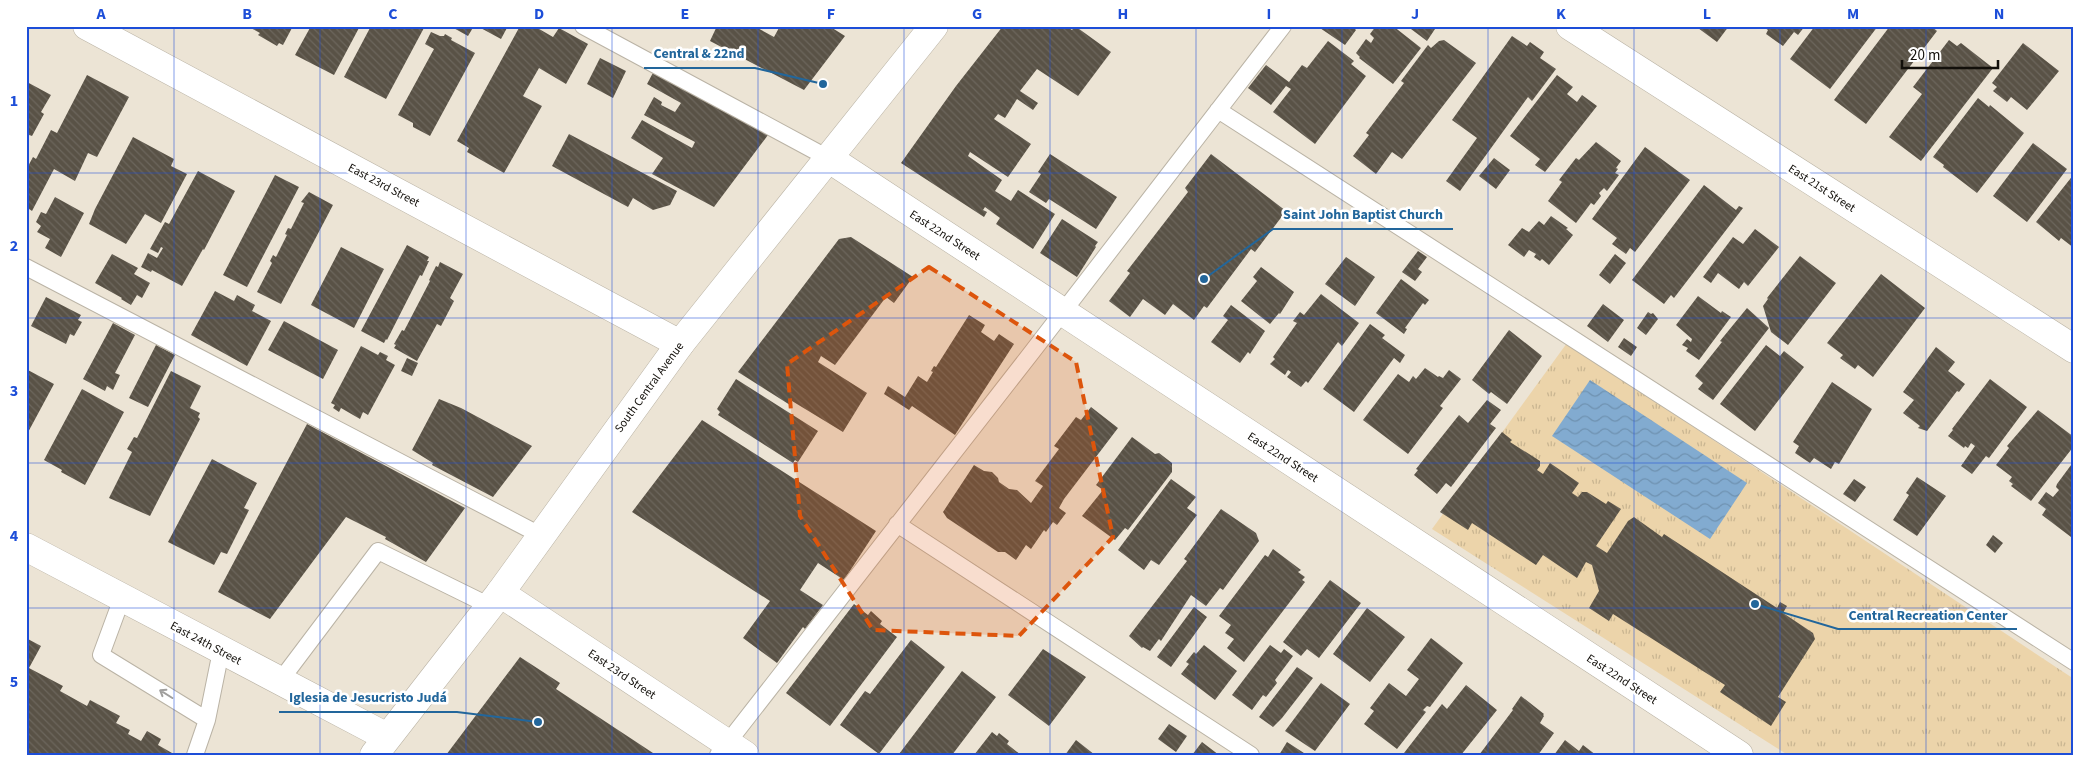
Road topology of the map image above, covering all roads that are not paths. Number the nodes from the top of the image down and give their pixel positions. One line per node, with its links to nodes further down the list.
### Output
1 (87, 26): 10 (street, East 23rd Street)
2 (583, 26): 7 (lane)
3 (934, 26): 7 (street, South Central Avenue)
4 (1283, 26): 6 (lane)
5 (1570, 26): 11 (street, East 21st Street)
6 (1218, 110): 9 (lane); 18 (lane)
7 (828, 158): 9 (street, East 22nd Street); 10 (street, South Central Avenue)
8 (26, 267): 13 (lane)
9 (1062, 312): 12 (lane); 25 (street, East 22nd Street)
10 (680, 344): 13 (street, South Central Avenue)
11 (2074, 349)
12 (897, 524): 22 (lane); 24 (lane)
13 (542, 536): 16 (street, South Central Avenue)
14 (26, 547): 15 (street, East 24th Street)
15 (122, 598): 17 (street, East 24th Street); 20 (lane, one-way to 15)
16 (495, 600): 19 (lane); 21 (street, South Central Avenue); 22 (street, East 23rd Street)
17 (221, 651): 19 (street, East 24th Street); 20 (lane)
18 (2074, 662)
19 (280, 681): 21 (street, East 24th Street)
20 (207, 720): 23 (lane)
21 (380, 746)
22 (730, 751)
23 (195, 755)
24 (1251, 755)
25 (1738, 755)

